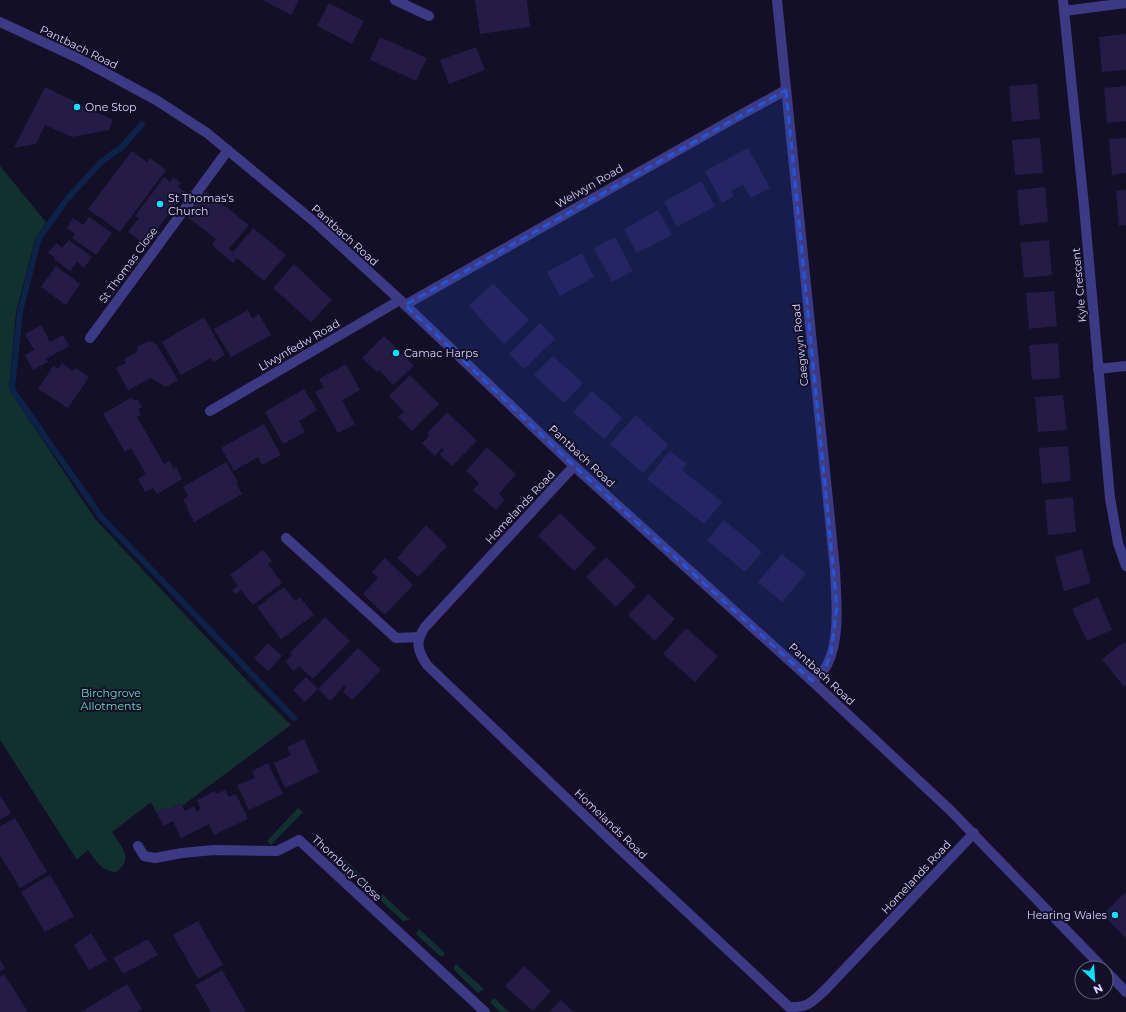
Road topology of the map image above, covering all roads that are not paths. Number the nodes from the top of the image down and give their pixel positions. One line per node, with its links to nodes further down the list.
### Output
1 (395, 0): 6 (street)
2 (777, 0): 8 (street, Caegwyn Road)
3 (1063, 0): 5 (street, Kyle Crescent)
4 (1126, 3): 5 (street)
5 (1064, 11): 13 (street, Kyle Crescent)
6 (429, 16)
7 (0, 22): 9 (street, Pantbach Road)
8 (786, 90): 10 (street, Welwyn Road); 19 (street, Caegwyn Road)
9 (228, 150): 10 (street, Pantbach Road); 11 (street, St Thomas Close)
10 (403, 302): 14 (street, Llwynfedw Road); 15 (street, Pantbach Road)
11 (90, 338)
12 (1126, 366): 13 (street)
13 (1098, 369): 17 (street, Kyle Crescent)
14 (210, 411)
15 (574, 466): 18 (street, Homelands Road); 19 (street, Pantbach Road)
16 (286, 538): 18 (street)
17 (1126, 566)
18 (419, 637): 26 (street, Homelands Road)
19 (812, 681): 20 (street, Pantbach Road)
20 (974, 833): 22 (street, Pantbach Road); 25 (street, Homelands Road)
21 (138, 846): 27 (street, Thornbury Close)
22 (1095, 960)
23 (1114, 979): 24 (street)
24 (1126, 992)
25 (809, 1009): 26 (street, Homelands Road)
26 (787, 1010)
27 (485, 1012)

